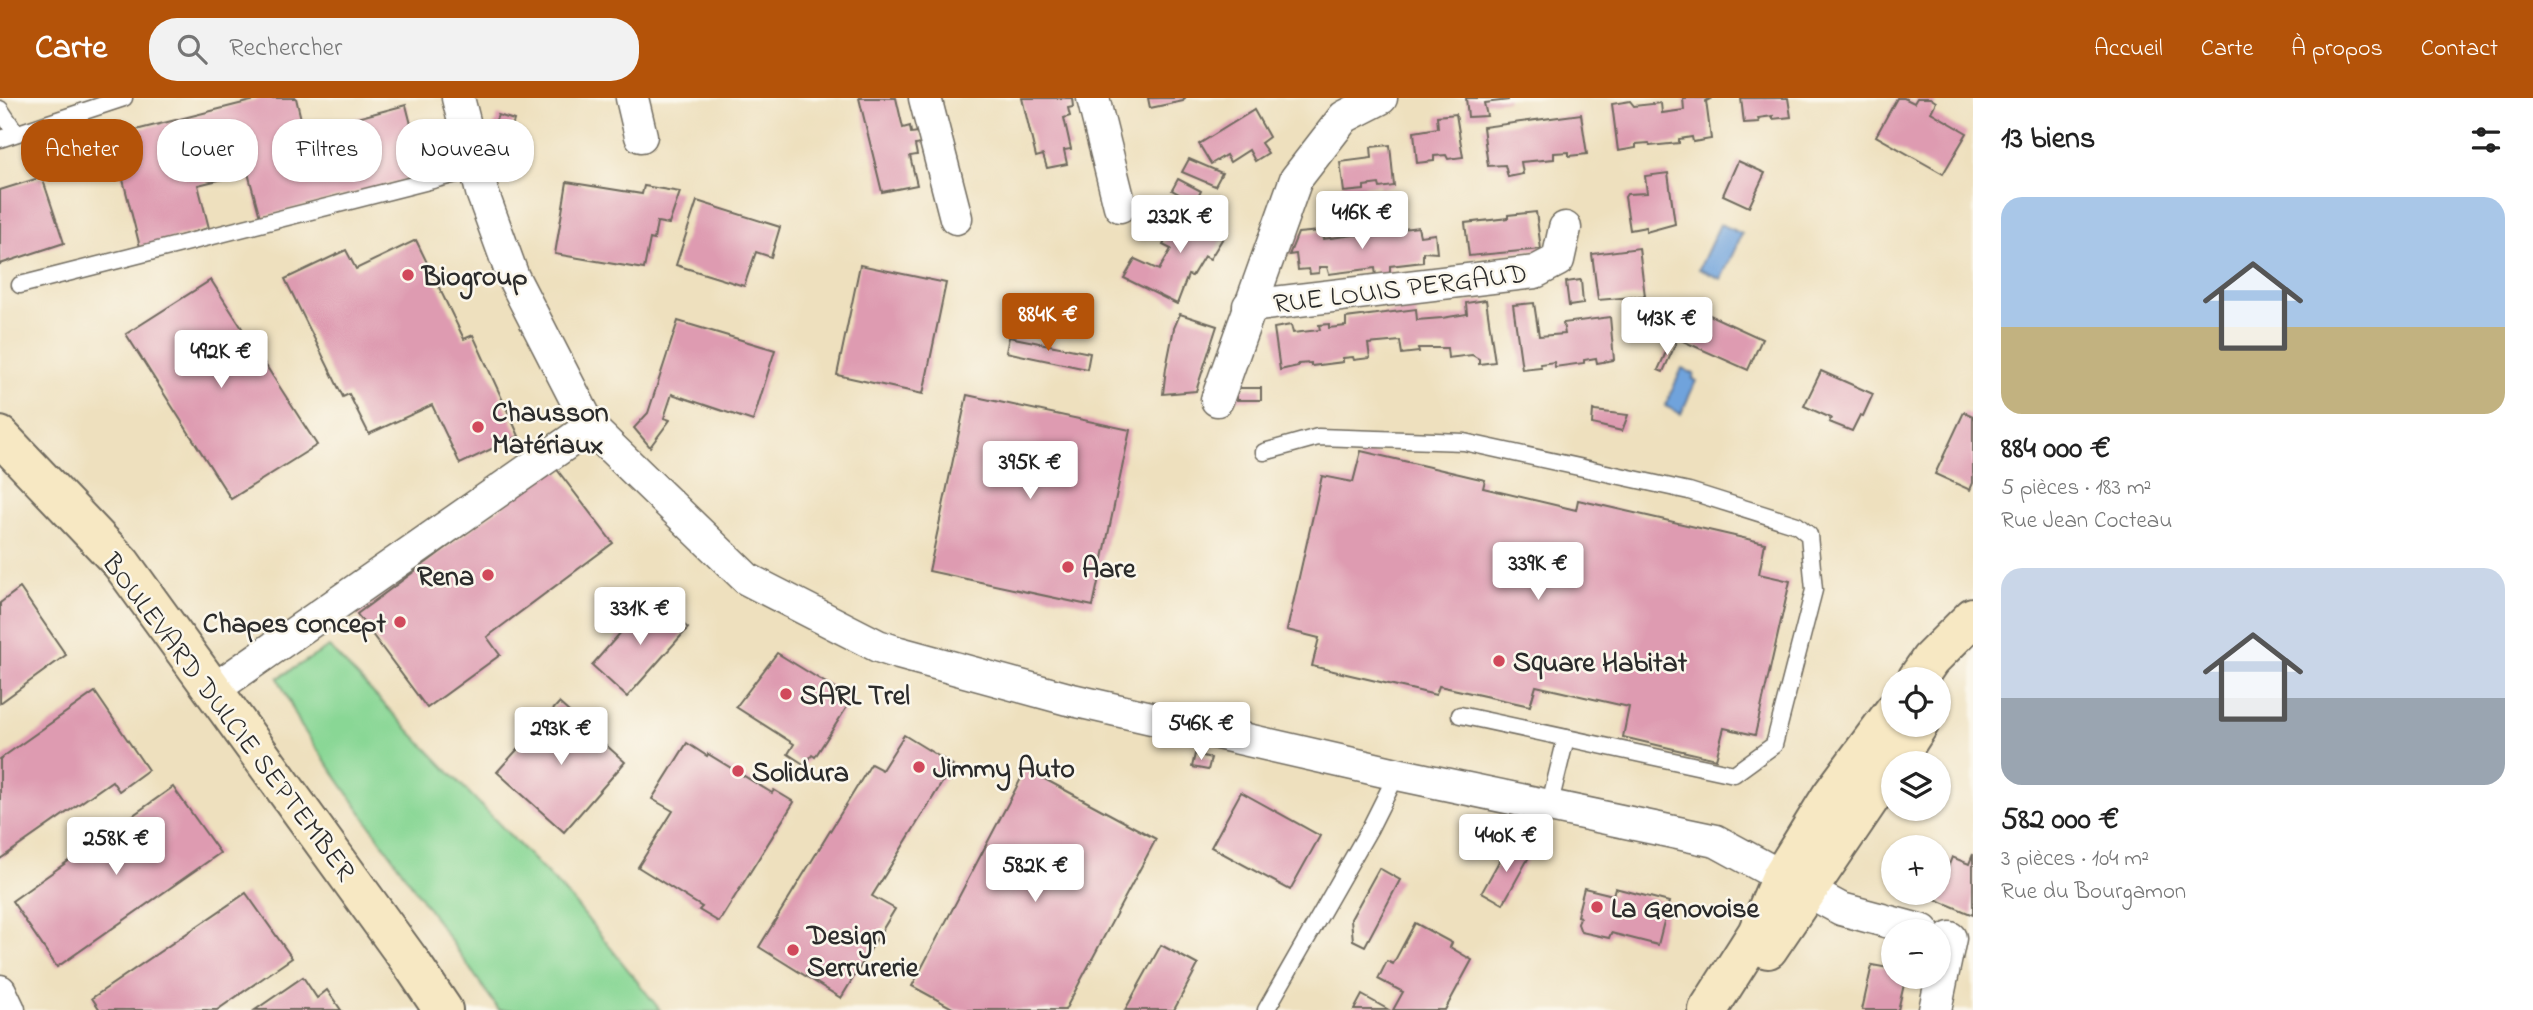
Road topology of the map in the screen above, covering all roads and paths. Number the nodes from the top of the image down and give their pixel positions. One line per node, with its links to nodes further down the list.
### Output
1 (124, 98): 9 (lane)
2 (458, 98): 8 (street)
3 (632, 98): 10 (street)
4 (925, 98): 14 (street)
5 (1094, 98): 13 (street)
6 (1381, 98): 17 (street)
7 (0, 109): 9 (lane)
8 (463, 119)
9 (8, 136)
10 (641, 136)
11 (425, 182): 16 (lane)
12 (479, 182): 19 (street)
13 (1120, 206)
14 (956, 218)
15 (1565, 228): 17 (street, RUE LOUIS PERGAUD)
16 (20, 285)
17 (1249, 306): 18 (street)
18 (1217, 400)
19 (590, 427): 26 (street); 30 (street)
20 (0, 436): 26 (main road, BOULEVARD DULCIE SEPTEMBER)
21 (1264, 452): 29 (lane)
22 (1973, 617): 24 (main road)
23 (1973, 643): 25 (main road)
24 (1925, 667)
25 (1951, 676)
26 (213, 690): 38 (main road, BOULEVARD DULCIE SEPTEMBER)
27 (1460, 715): 29 (lane)
28 (1881, 729): 33 (main road)
29 (1566, 738): 32 (lane)
30 (1397, 774): 32 (street); 39 (lane)
31 (1881, 779): 33 (main road)
32 (1549, 807): 33 (street)
33 (1795, 884): 34 (street); 40 (main road); 41 (main road)
34 (1881, 920)
35 (1939, 989): 42 (street)
36 (0, 990): 37 (street)
37 (9, 1010)
38 (443, 1010)
39 (1266, 1010)
40 (1708, 1010)
41 (1729, 1010)
42 (1936, 1010)

